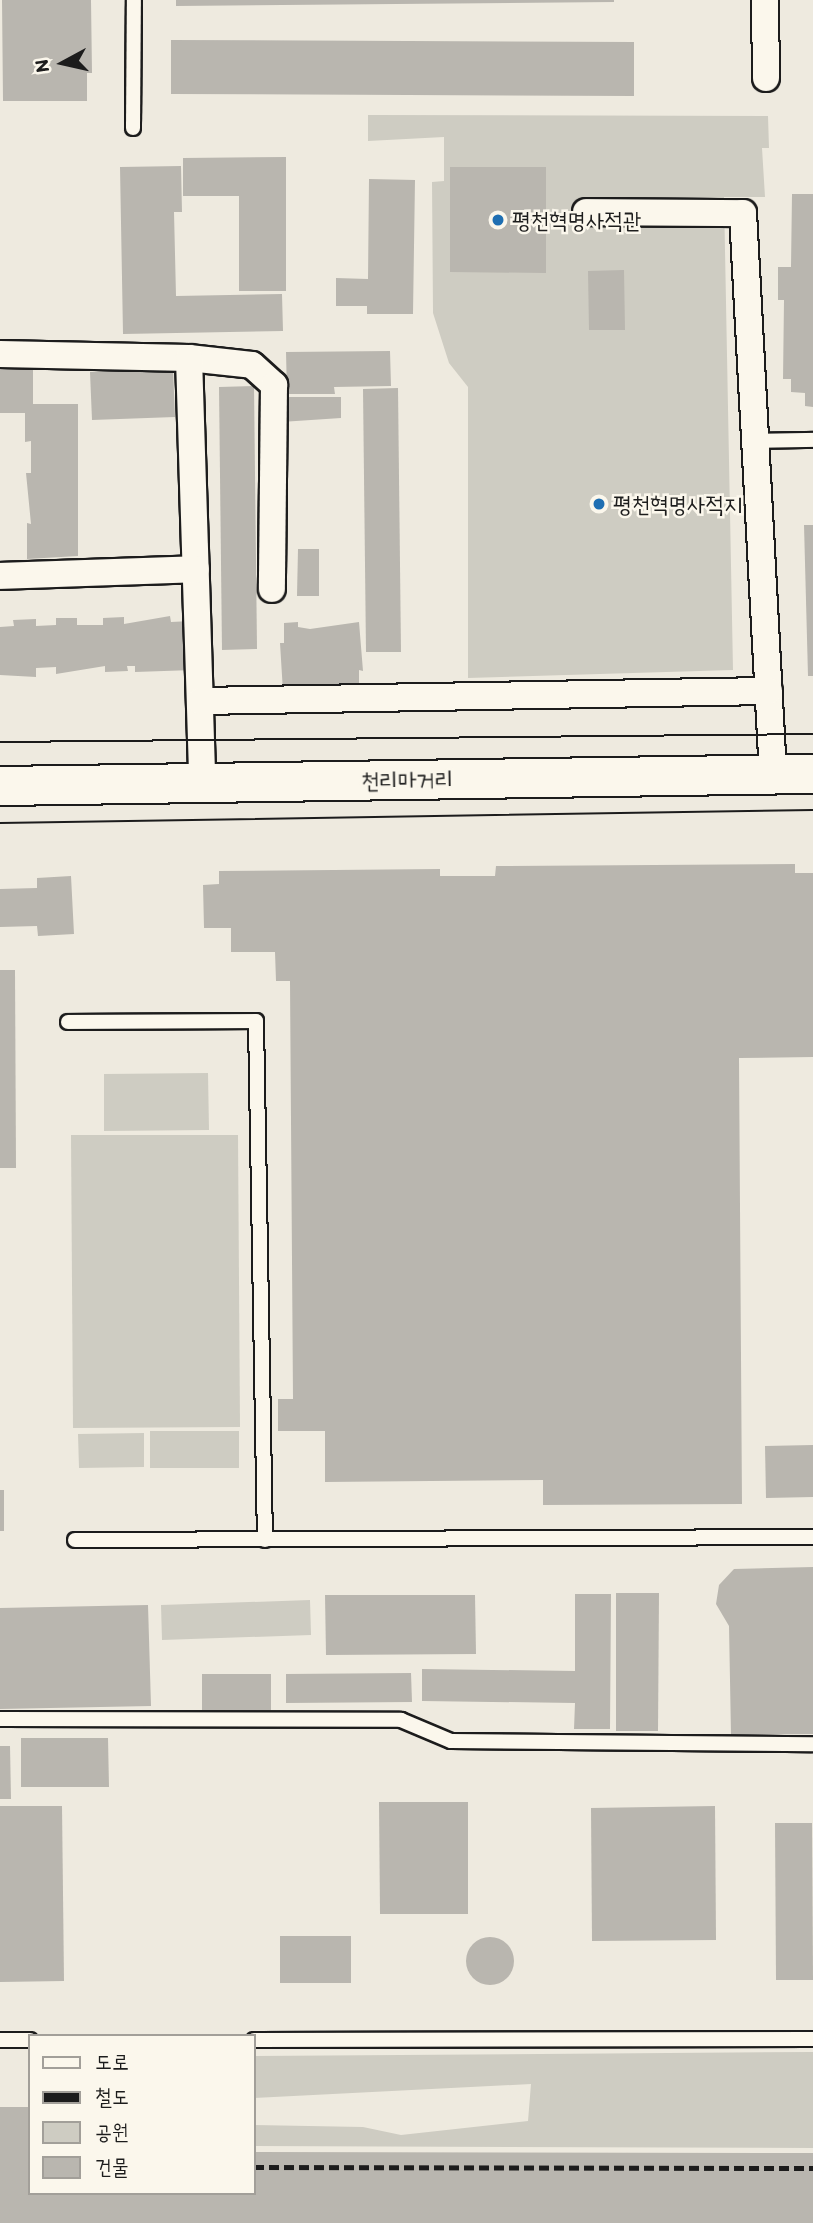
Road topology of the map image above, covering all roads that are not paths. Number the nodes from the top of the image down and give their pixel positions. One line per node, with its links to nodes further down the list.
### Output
1 (134, 0): 4 (lane)
2 (765, 0): 3 (street)
3 (765, 78)
4 (133, 128)
5 (586, 212): 9 (street)
6 (0, 354): 7 (street)
7 (189, 359): 10 (street); 12 (street)
8 (813, 440): 9 (lane)
9 (755, 441): 13 (street)
10 (196, 569): 11 (street); 14 (street)
11 (0, 576)
12 (272, 589)
13 (769, 691): 14 (street); 16 (street)
14 (201, 701): 17 (street)
15 (813, 774): 16 (highway, 천리마거리)
16 (773, 775): 17 (highway, 천리마거리)
17 (202, 783): 18 (highway, 천리마거리)
18 (0, 786)
19 (68, 1022): 22 (lane)
20 (813, 1537): 22 (lane)
21 (75, 1540): 22 (lane)
22 (265, 1540)
23 (0, 1719): 24 (lane)
24 (813, 1744)
25 (813, 2039): 28 (lane)
26 (0, 2040): 27 (lane)
27 (28, 2040)
28 (256, 2040)

